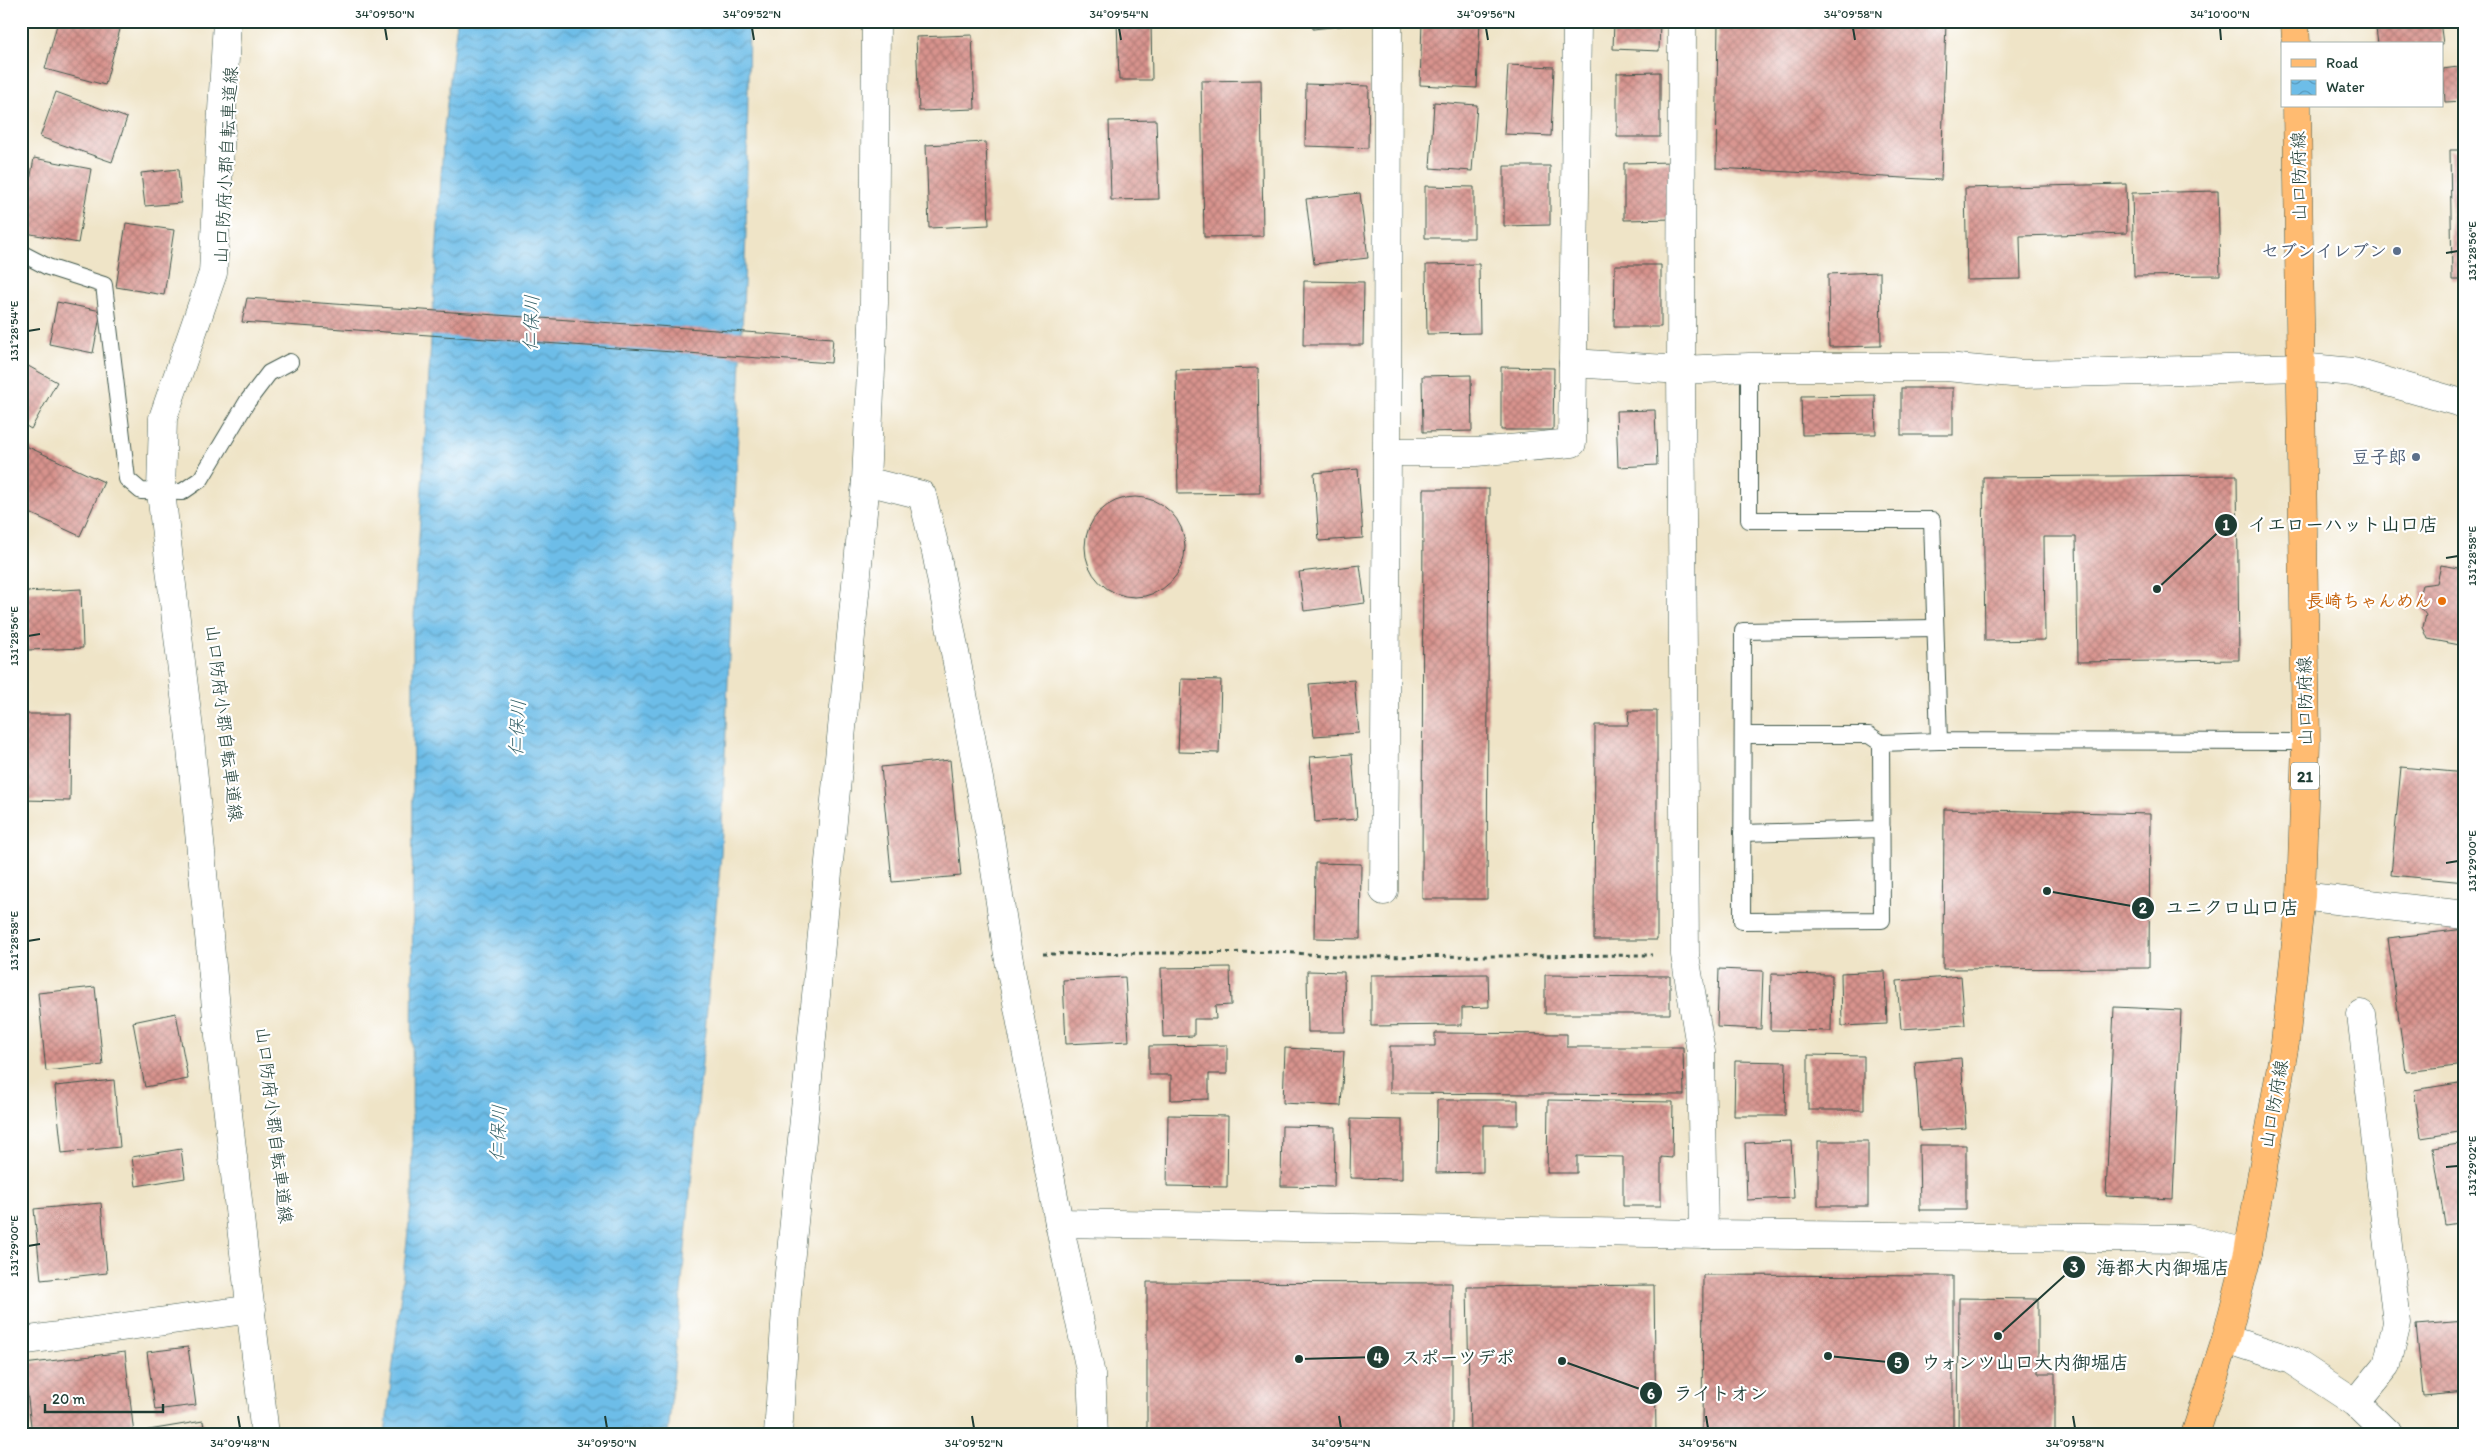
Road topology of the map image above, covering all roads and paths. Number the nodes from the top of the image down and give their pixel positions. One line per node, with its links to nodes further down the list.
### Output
1 (227, 21): 18 (street)
2 (876, 21): 17 (street)
3 (1388, 21): 16 (street)
4 (1577, 21): 11 (street)
5 (1682, 21): 14 (street)
6 (2295, 21): 7 (main road)
7 (2296, 42)
8 (2297, 108): 13 (main road, 山口防府線 / 21)
9 (21, 253): 18 (lane)
10 (290, 362): 18 (lane)
11 (1573, 363): 14 (street); 16 (street)
12 (1749, 367): 13 (street); 14 (street); 19 (lane)
13 (2300, 367): 15 (street); 22 (main road, 山口防府線 / 21)
14 (1681, 370): 30 (street)
15 (2465, 404)
16 (1387, 452): 26 (street)
17 (866, 481): 29 (street); 40 (street)
18 (160, 492): 35 (street)
19 (1935, 628): 20 (lane); 21 (lane)
20 (1743, 735): 23 (lane); 25 (lane)
21 (1939, 741): 22 (lane); 23 (lane)
22 (2306, 742): 27 (main road, 山口防府線 / 21)
23 (1881, 743): 24 (lane)
24 (1882, 829): 25 (lane); 25 (lane)
25 (1742, 833)
26 (1384, 890)
27 (2301, 896): 28 (street); 34 (main road, 山口防府線 / 21)
28 (2465, 915)
29 (1008, 955): 30 (path); 32 (street)
30 (1685, 955): 33 (street)
31 (2361, 1014): 38 (street)
32 (1059, 1223): 33 (street); 41 (street)
33 (1704, 1234): 34 (street)
34 (2248, 1253): 36 (main road, 山口防府線 / 21)
35 (252, 1309): 37 (street); 39 (street)
36 (2226, 1338): 38 (street); 42 (main road, 山口防府線 / 21)
37 (21, 1341)
38 (2356, 1403): 43 (street)
39 (265, 1435)
40 (778, 1435)
41 (1094, 1435)
42 (2195, 1435)
43 (2389, 1435)

